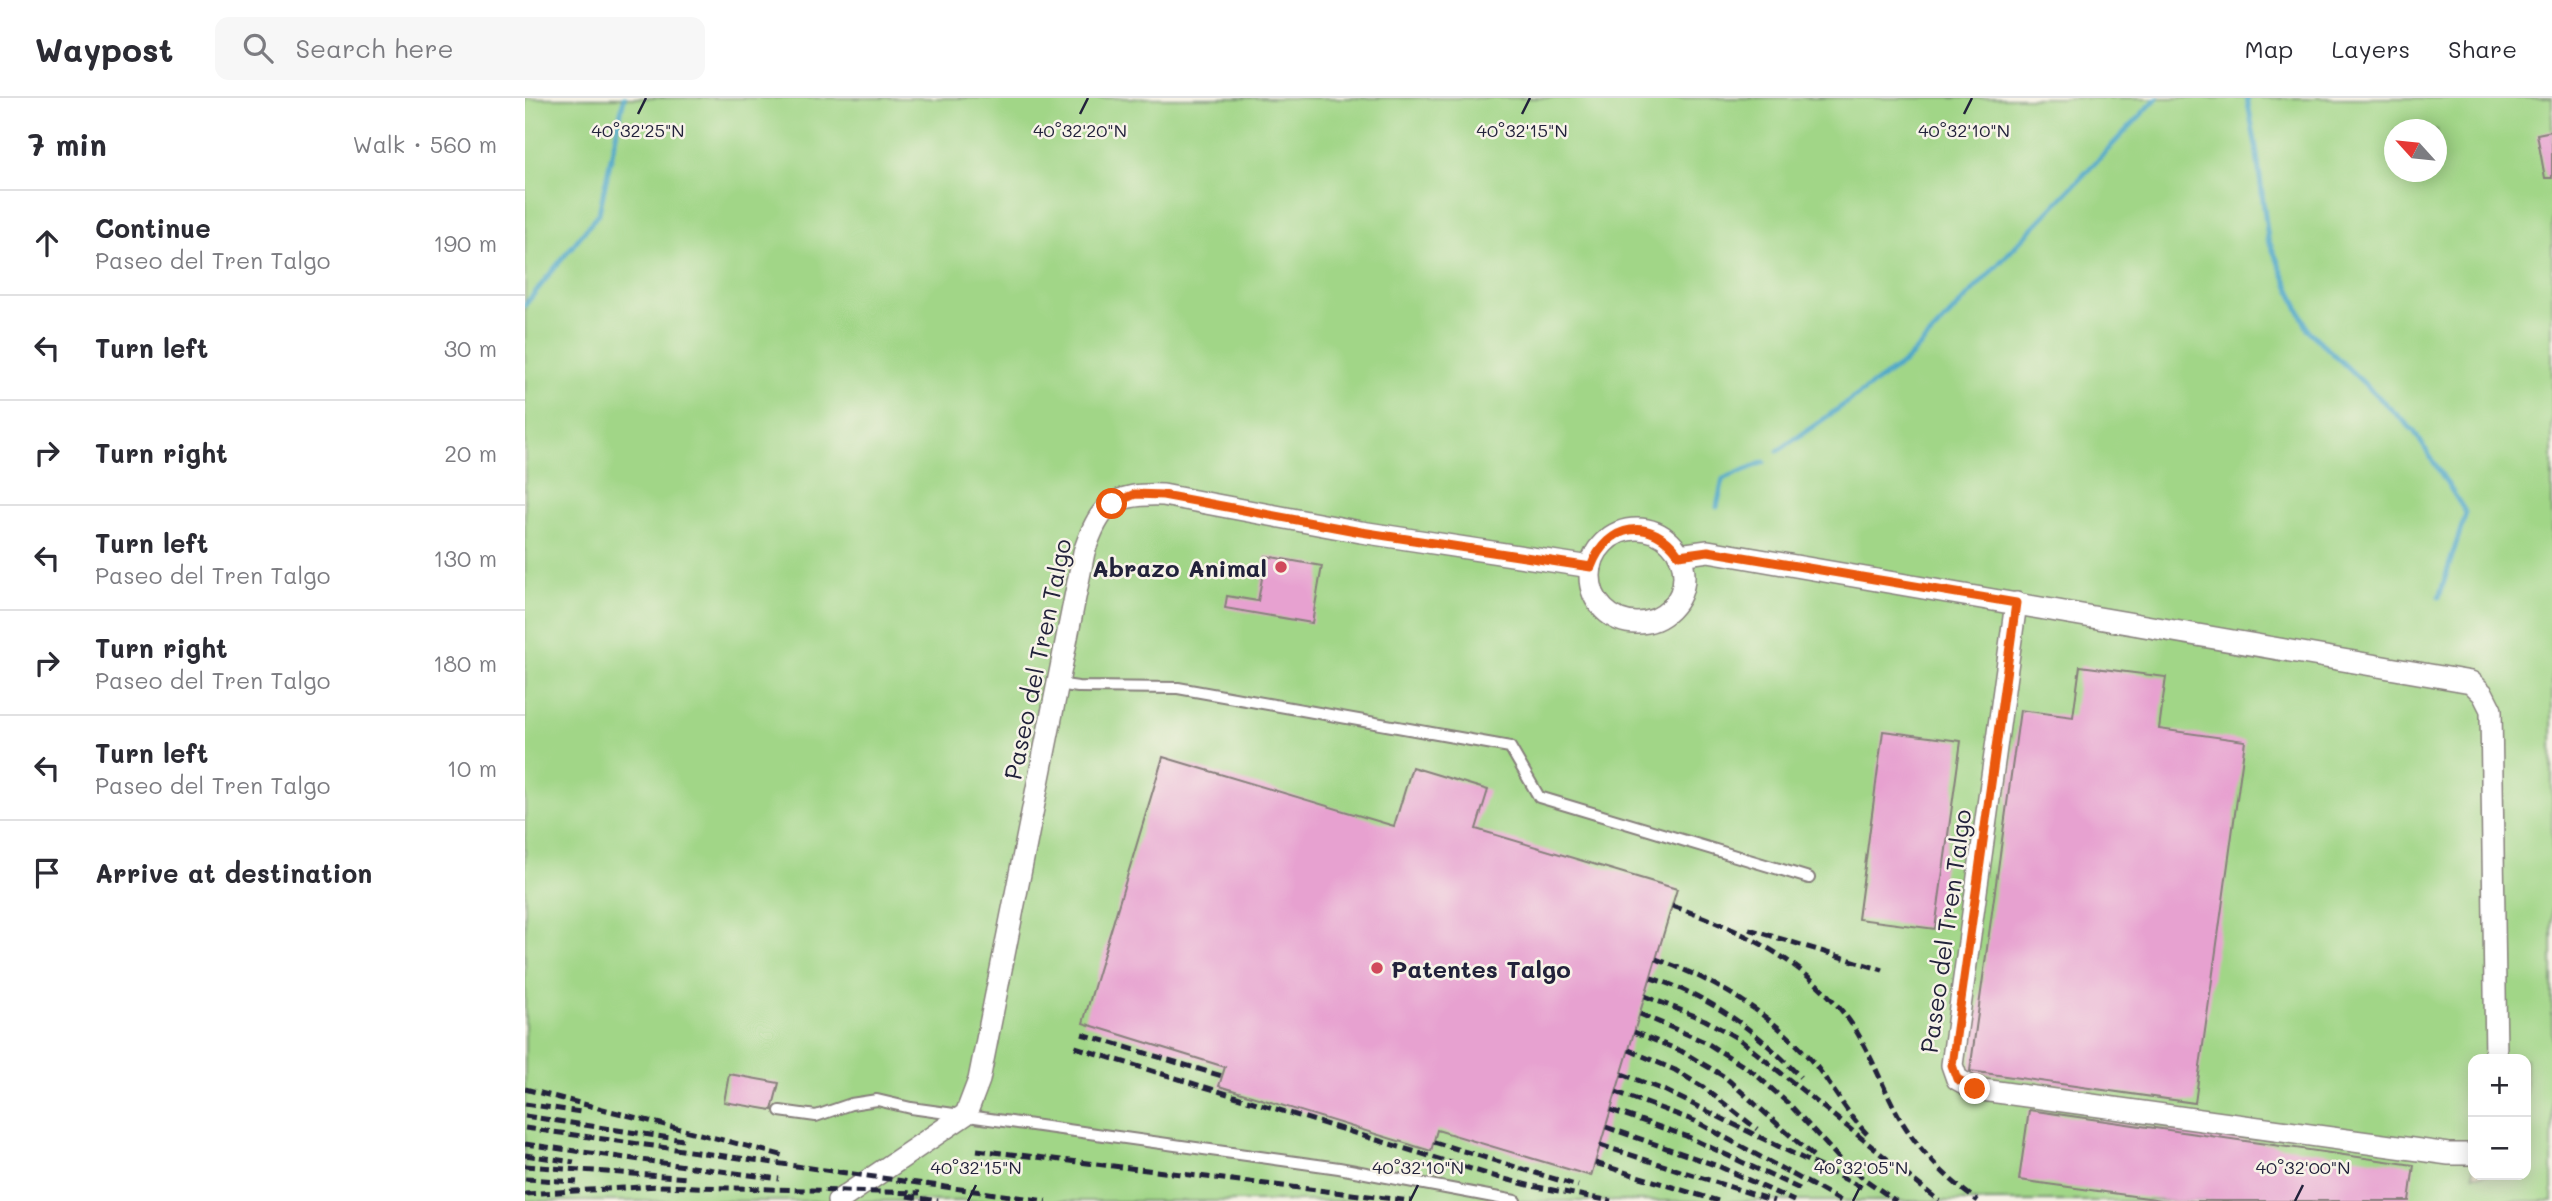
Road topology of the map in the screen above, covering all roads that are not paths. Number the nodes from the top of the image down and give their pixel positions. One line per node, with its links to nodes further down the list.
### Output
1 (1679, 555): 2 (street); 2 (street); 3 (street)
2 (1591, 567): 4 (street, Paseo del Tren Talgo)
3 (2016, 603): 6 (street); 9 (street, Paseo del Tren Talgo)
4 (1058, 684): 5 (lane); 8 (street, Paseo del Tren Talgo)
5 (1809, 878)
6 (2496, 1054)
7 (780, 1111): 8 (lane)
8 (967, 1114): 10 (street); 11 (lane)
9 (2468, 1154)
10 (838, 1201)
11 (1515, 1201)

